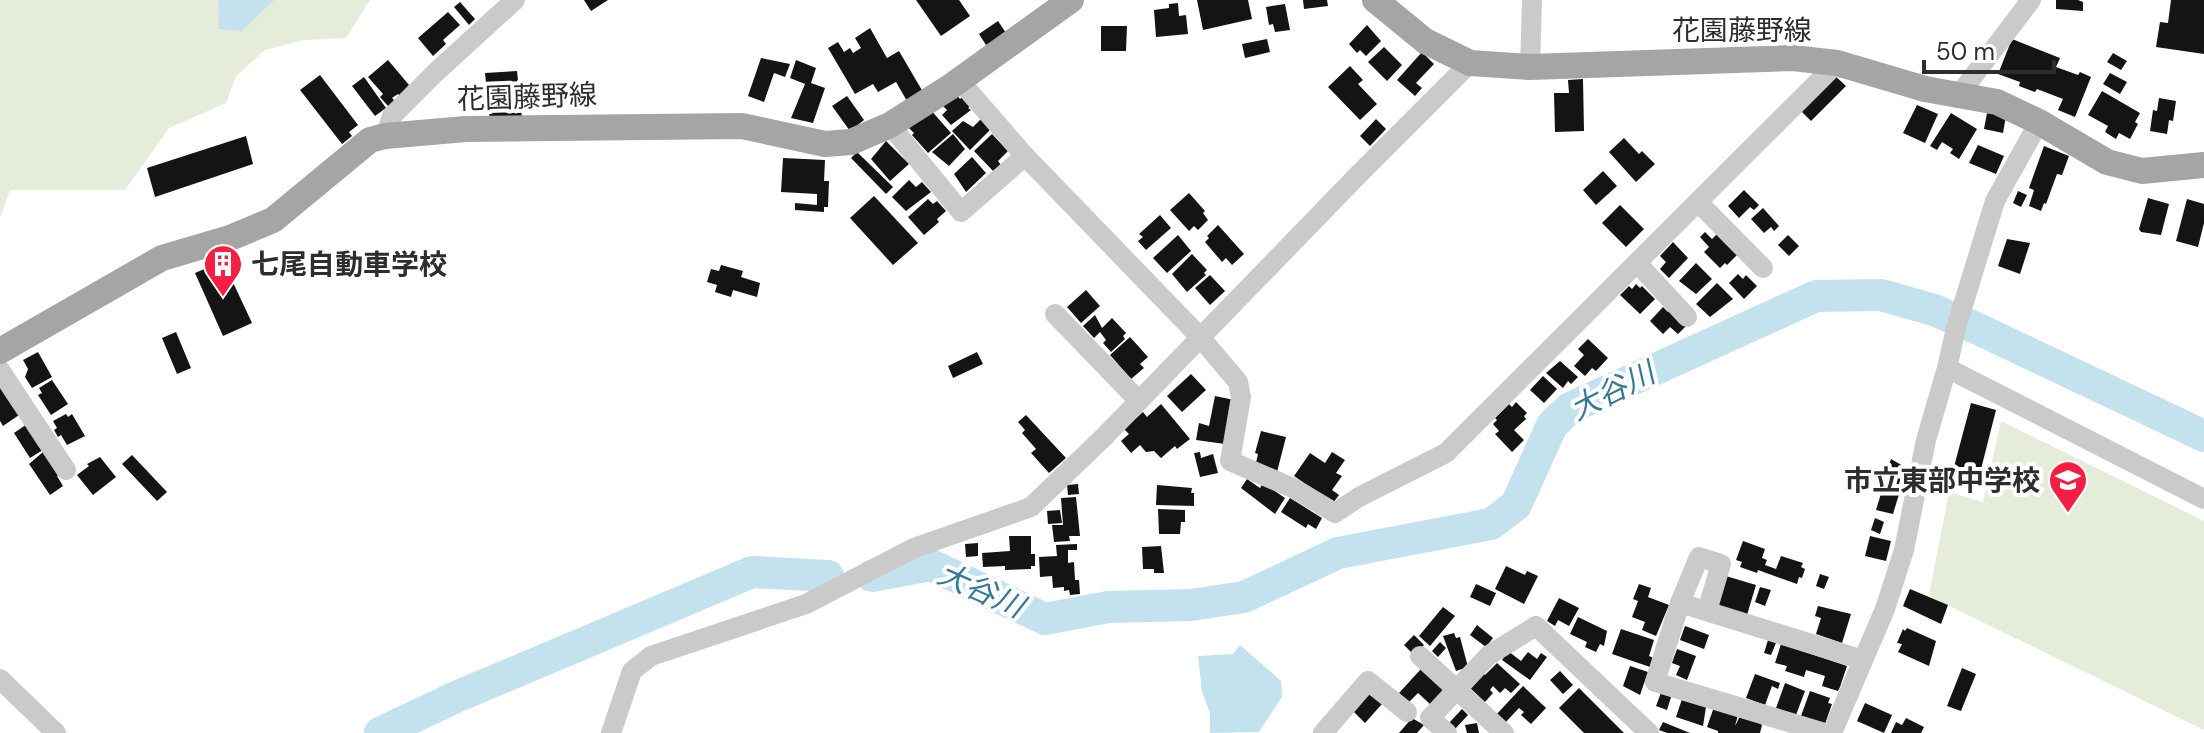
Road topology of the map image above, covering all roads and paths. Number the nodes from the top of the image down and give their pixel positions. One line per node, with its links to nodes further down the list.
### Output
1 (515, 0): 13 (street)
2 (1071, 0): 9 (main road, 花園藤野線)
3 (1375, 0): 6 (main road, 花園藤野線)
4 (1532, 0): 8 (street)
5 (2031, 0): 10 (street)
6 (1470, 63): 8 (main road, 花園藤野線); 21 (street)
7 (1837, 63): 8 (main road, 花園藤野線); 10 (main road, 花園藤野線); 16 (street)
8 (1530, 67)
9 (959, 80): 12 (main road, 花園藤野線); 14 (street)
10 (1959, 95): 11 (main road, 花園藤野線)
11 (2039, 122): 15 (main road, 花園藤野線); 23 (street)
12 (890, 125): 13 (main road, 花園藤野線); 14 (street)
13 (385, 136): 22 (main road, 花園藤野線)
14 (1025, 156): 21 (street)
15 (2204, 165)
16 (1698, 202): 17 (street); 18 (street)
17 (1637, 263): 20 (street); 21 (street)
18 (1763, 268)
19 (1055, 314): 25 (street)
20 (1687, 317)
21 (1200, 337): 25 (street)
22 (0, 351)
23 (1947, 368): 27 (street); 31 (street)
24 (0, 370): 26 (street)
25 (1139, 401): 36 (street)
26 (66, 470)
27 (2204, 499)
28 (1680, 603): 29 (street); 29 (street); 41 (street)
29 (1707, 611): 31 (street)
30 (1420, 656): 33 (street)
31 (1863, 660): 42 (street)
32 (0, 679): 35 (street)
33 (1456, 689): 38 (street); 39 (street); 40 (street)
34 (1407, 712): 37 (street)
35 (56, 733)
36 (611, 733)
37 (1323, 733)
38 (1447, 733)
39 (1504, 733)
40 (1649, 733)
41 (1825, 733)
42 (1832, 733)

